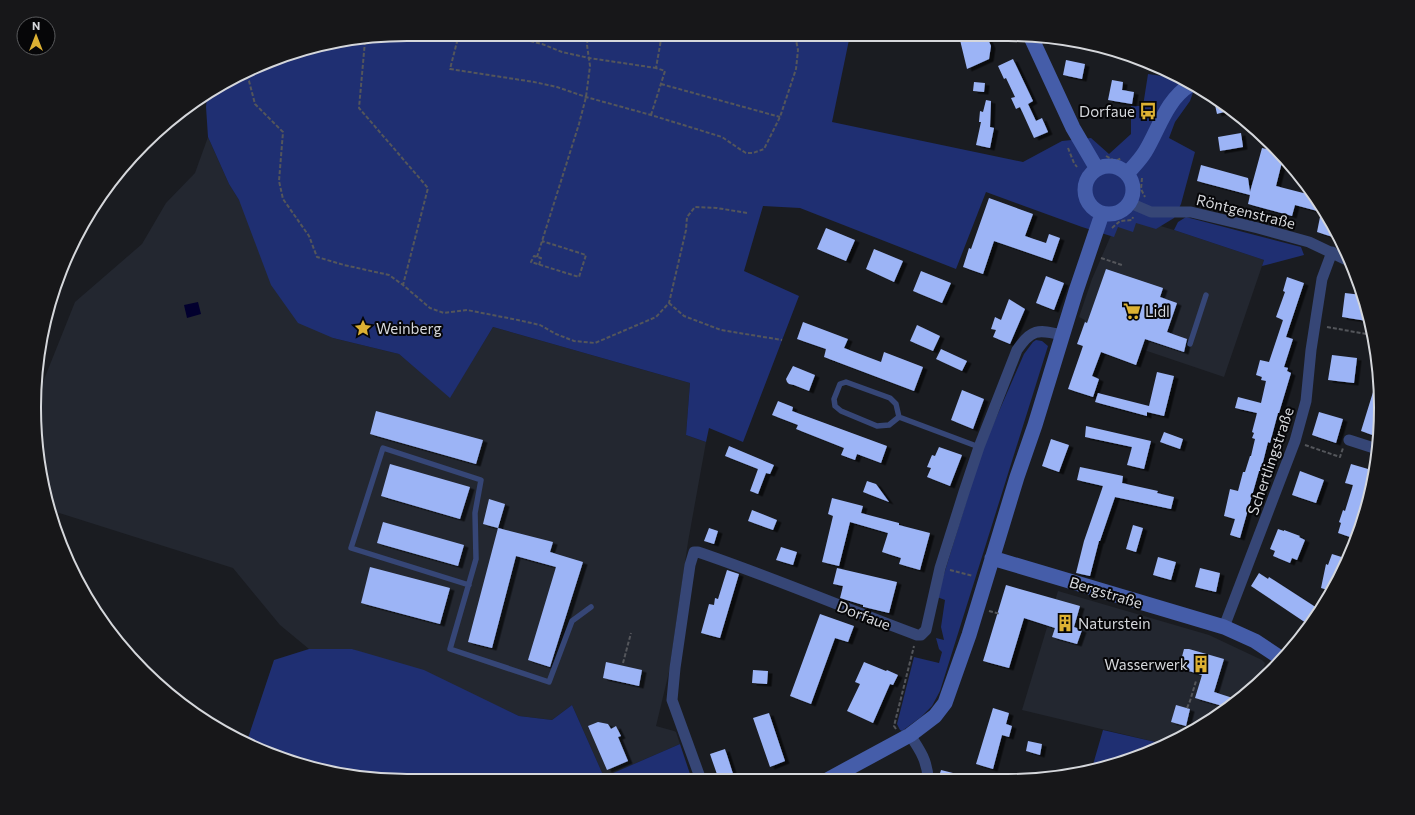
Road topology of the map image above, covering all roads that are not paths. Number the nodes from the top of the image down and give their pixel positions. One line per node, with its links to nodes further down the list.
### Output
1 (1033, 42): 3 (street)
2 (1187, 88): 4 (street)
3 (1097, 169): 4 (street); 6 (street)
4 (1127, 174): 5 (street)
5 (1130, 203): 6 (street); 7 (street, Röntgenstraße)
6 (1102, 214): 10 (street)
7 (1332, 252): 8 (street, Röntgenstraße); 19 (street, Schertlingstraße)
8 (1341, 257)
9 (1206, 295): 11 (lane)
10 (1062, 335): 14 (street); 16 (street)
11 (1190, 344)
12 (899, 417): 12 (lane); 14 (lane)
13 (1349, 440): 15 (street)
14 (979, 447): 22 (street, Dorfaue)
15 (1372, 447)
16 (992, 558): 19 (street, Bergstraße); 21 (street)
17 (469, 585): 17 (lane); 18 (lane)
18 (590, 607)
19 (1224, 627): 20 (street, Bergstraße)
20 (1278, 655)
21 (906, 737): 23 (street); 24 (street)
22 (699, 774)
23 (839, 774)
24 (928, 774)

